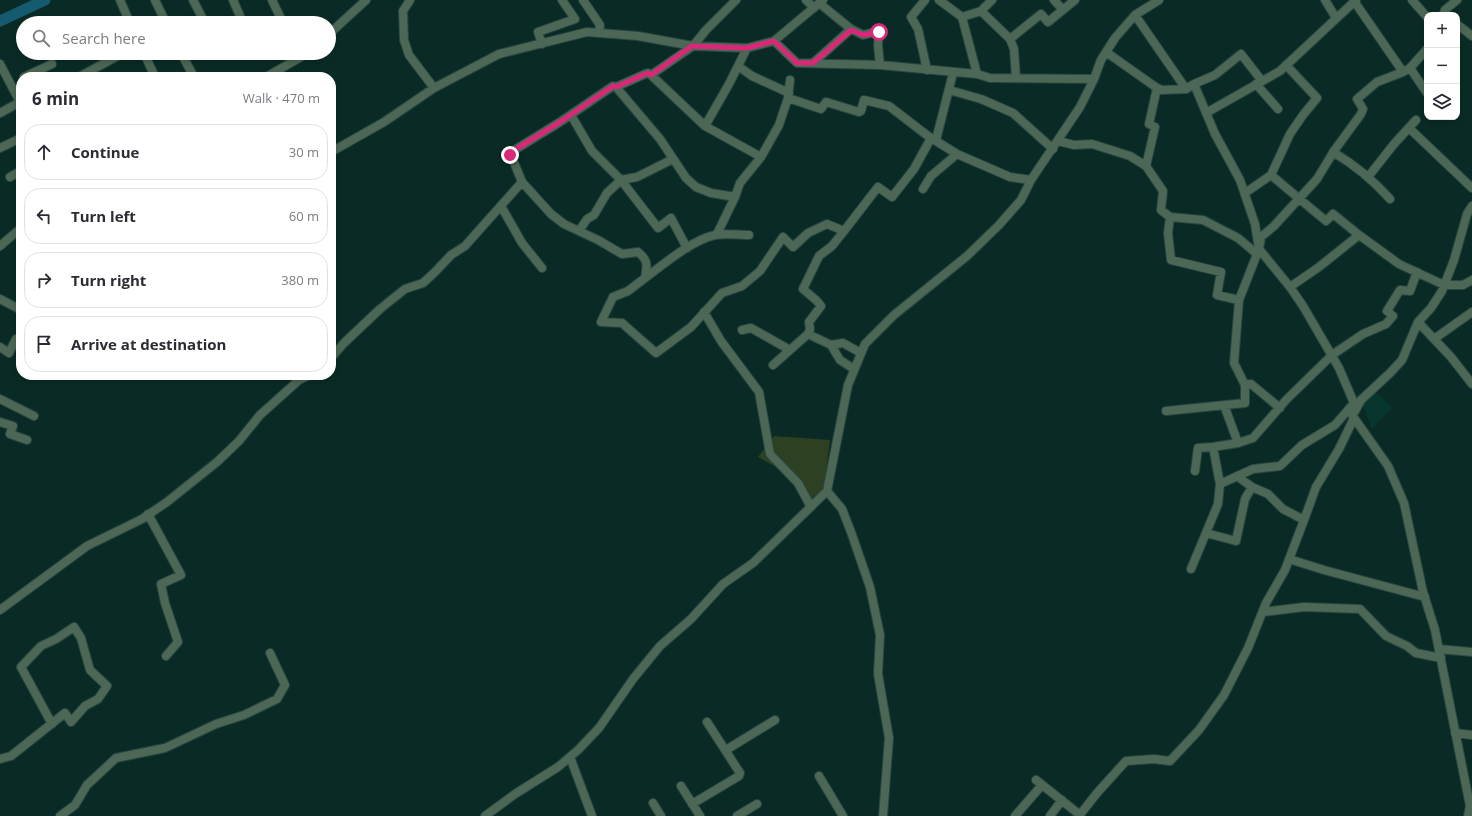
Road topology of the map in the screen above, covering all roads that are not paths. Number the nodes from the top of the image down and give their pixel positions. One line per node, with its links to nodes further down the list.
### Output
1 (120, 0): 28 (street)
2 (155, 0): 29 (street)
3 (193, 0): 30 (street)
4 (233, 0): 31 (street)
5 (272, 0): 32 (street)
6 (366, 0): 36 (street)
7 (410, 0): 75 (street)
8 (562, 0): 42 (street)
9 (583, 0): 38 (street)
10 (736, 0): 43 (street)
11 (806, 0): 22 (street)
12 (925, 0): 57 (street)
13 (940, 0): 33 (street)
14 (992, 0): 24 (street)
15 (1054, 0): 23 (street)
16 (1075, 0): 23 (street)
17 (1159, 0): 27 (street)
18 (1325, 0): 34 (street)
19 (1412, 0): 26 (street)
20 (1457, 0): 25 (street)
21 (1355, 1): 34 (street); 58 (street)
22 (819, 4): 37 (street); 41 (street)
23 (1063, 10): 40 (street)
24 (981, 11): 33 (street); 40 (street)
25 (1446, 12)
26 (1424, 14)
27 (1135, 15): 45 (street); 77 (street)
28 (127, 16)
29 (163, 16)
30 (201, 16)
31 (240, 16)
32 (280, 16)
33 (962, 17): 65 (street)
34 (1336, 18): 55 (street)
35 (1460, 26): 39 (street)
36 (336, 28)
37 (851, 30): 51 (street); 54 (street)
38 (600, 33): 42 (street); 43 (street)
39 (1472, 36)
40 (1010, 39): 67 (street)
41 (774, 41): 44 (street); 51 (street)
42 (542, 44): 75 (street)
43 (692, 46): 44 (street); 66 (street)
44 (747, 48): 56 (street)
45 (1106, 52): 68 (street); 76 (street)
46 (1424, 52): 58 (street)
47 (113, 60): 60 (street)
48 (147, 60): 61 (street)
49 (185, 60): 62 (street)
50 (292, 60): 63 (street)
51 (813, 63): 54 (street)
52 (0, 64): 72 (street)
53 (52, 64): 59 (street)
54 (880, 65): 57 (street)
55 (1286, 65): 71 (street); 102 (street)
56 (738, 66): 81 (street); 88 (street)
57 (927, 70): 64 (street)
58 (1406, 70): 79 (street); 96 (street)
59 (35, 72)
60 (95, 72)
61 (153, 72)
62 (191, 72)
63 (274, 72)
64 (953, 73): 65 (street); 78 (street)
65 (977, 74): 67 (street)
66 (651, 75): 74 (street); 88 (street)
67 (1016, 78): 68 (street)
68 (1094, 79): 92 (street)
69 (790, 80): 81 (street)
70 (16, 81): 72 (street)
71 (1259, 83): 73 (street); 83 (street); 85 (street)
72 (10, 84): 80 (street)
73 (1194, 84): 77 (street); 85 (street)
74 (616, 87): 86 (street); 99 (street)
75 (434, 88): 94 (street)
76 (1157, 88): 77 (street); 100 (street)
77 (1186, 89)
78 (949, 90): 90 (street); 95 (street)
79 (1424, 90)
80 (16, 95)
81 (789, 95): 90 (street); 98 (street)
82 (16, 105): 84 (street)
83 (1278, 109)
84 (0, 113)
85 (1206, 113): 110 (street)
86 (571, 115): 105 (street); 107 (street)
87 (1416, 120): 89 (street)
88 (705, 126): 98 (street)
89 (1409, 128): 104 (street); 109 (street)
90 (934, 139): 97 (street); 119 (street)
91 (16, 140): 93 (street)
92 (1058, 141): 95 (street); 100 (street)
93 (0, 148)
94 (336, 149)
95 (1053, 149): 106 (street)
96 (1333, 152): 104 (street); 112 (street)
97 (957, 154): 106 (street); 108 (street)
98 (761, 157): 111 (street)
99 (673, 159): 105 (street); 111 (street)
100 (1146, 166): 117 (street)
101 (16, 174): 103 (street)
102 (1271, 174): 110 (street); 112 (street)
103 (10, 177)
104 (1368, 177): 113 (street)
105 (620, 180): 118 (street); 125 (street)
106 (1031, 180): 147 (street)
107 (522, 182): 114 (street); 118 (street)
108 (923, 188)
109 (1472, 188)
110 (1245, 193): 126 (street)
111 (735, 198): 121 (street)
112 (1299, 199): 123 (street); 126 (street)
113 (1390, 199)
114 (501, 206): 127 (street); 146 (street)
115 (1472, 206): 116 (street)
116 (1470, 216): 131 (street)
117 (1170, 217): 126 (street); 134 (street)
118 (579, 231): 129 (street)
119 (844, 231): 136 (street); 140 (street)
120 (16, 232): 124 (street)
121 (717, 234): 122 (street); 125 (street)
122 (749, 235)
123 (1359, 235): 128 (street); 132 (street)
124 (0, 246)
125 (687, 248): 129 (street)
126 (1258, 251): 132 (street); 134 (street)
127 (542, 268)
128 (1417, 272): 131 (street); 148 (street)
129 (644, 278): 136 (street)
130 (1472, 280): 131 (street)
131 (1444, 285): 138 (street)
132 (1290, 287): 148 (street)
133 (0, 299): 135 (street)
134 (1239, 300): 153 (street)
135 (16, 307)
136 (704, 312): 170 (street)
137 (1472, 312): 142 (street)
138 (1418, 322): 142 (street); 160 (street)
139 (742, 330): 145 (street)
140 (808, 334): 143 (street); 145 (street)
141 (16, 339): 144 (street)
142 (1434, 339): 152 (street)
143 (831, 345): 147 (street); 150 (street)
144 (0, 347)
145 (790, 350): 149 (street)
146 (336, 352)
147 (861, 353): 150 (street)
148 (1332, 355): 155 (street); 157 (street)
149 (773, 365)
150 (854, 369): 169 (street)
151 (299, 380): 171 (street)
152 (1472, 384)
153 (1245, 385): 156 (street); 157 (street)
154 (0, 398): 159 (street)
155 (1354, 402): 160 (street); 166 (street)
156 (1224, 405): 158 (street); 163 (street)
157 (1280, 408): 163 (street)
158 (1166, 411)
159 (34, 416)
160 (1353, 417): 172 (street); 176 (street)
161 (0, 422): 162 (street)
162 (27, 440)
163 (1238, 442): 164 (street)
164 (1212, 447): 165 (street); 167 (street)
165 (1195, 471)
166 (1237, 476): 167 (street); 168 (street)
167 (1220, 484): 173 (street)
168 (1252, 487): 172 (street); 173 (street)
169 (827, 491): 170 (street); 207 (street)
170 (811, 507): 190 (street)
171 (148, 514): 177 (street); 182 (street)
172 (1304, 520): 174 (street)
173 (1206, 533): 175 (street)
174 (1289, 559): 176 (street); 178 (street)
175 (1191, 569)
176 (1425, 597): 179 (street)
177 (0, 610)
178 (1263, 612): 183 (street); 198 (street)
179 (1439, 649): 180 (street); 183 (street)
180 (1472, 652)
181 (270, 653): 200 (street)
182 (166, 656)
183 (1441, 658): 187 (street)
184 (776, 720): 189 (street)
185 (707, 722): 189 (street)
186 (52, 724): 186 (street); 191 (street)
187 (1455, 733): 188 (street); 199 (street)
188 (1472, 735)
189 (726, 750): 196 (street)
190 (570, 757): 201 (street); 202 (street)
191 (0, 758)
192 (819, 776): 206 (street)
193 (681, 786): 196 (street)
194 (1062, 800): 198 (street); 208 (street); 209 (street)
195 (653, 803): 203 (street)
196 (692, 804): 204 (street)
197 (757, 804): 205 (street)
198 (1079, 815)
199 (1469, 815)
200 (60, 816)
201 (485, 816)
202 (592, 816)
203 (661, 816)
204 (700, 816)
205 (737, 816)
206 (843, 816)
207 (883, 816)
208 (1015, 816)
209 (1050, 816)

